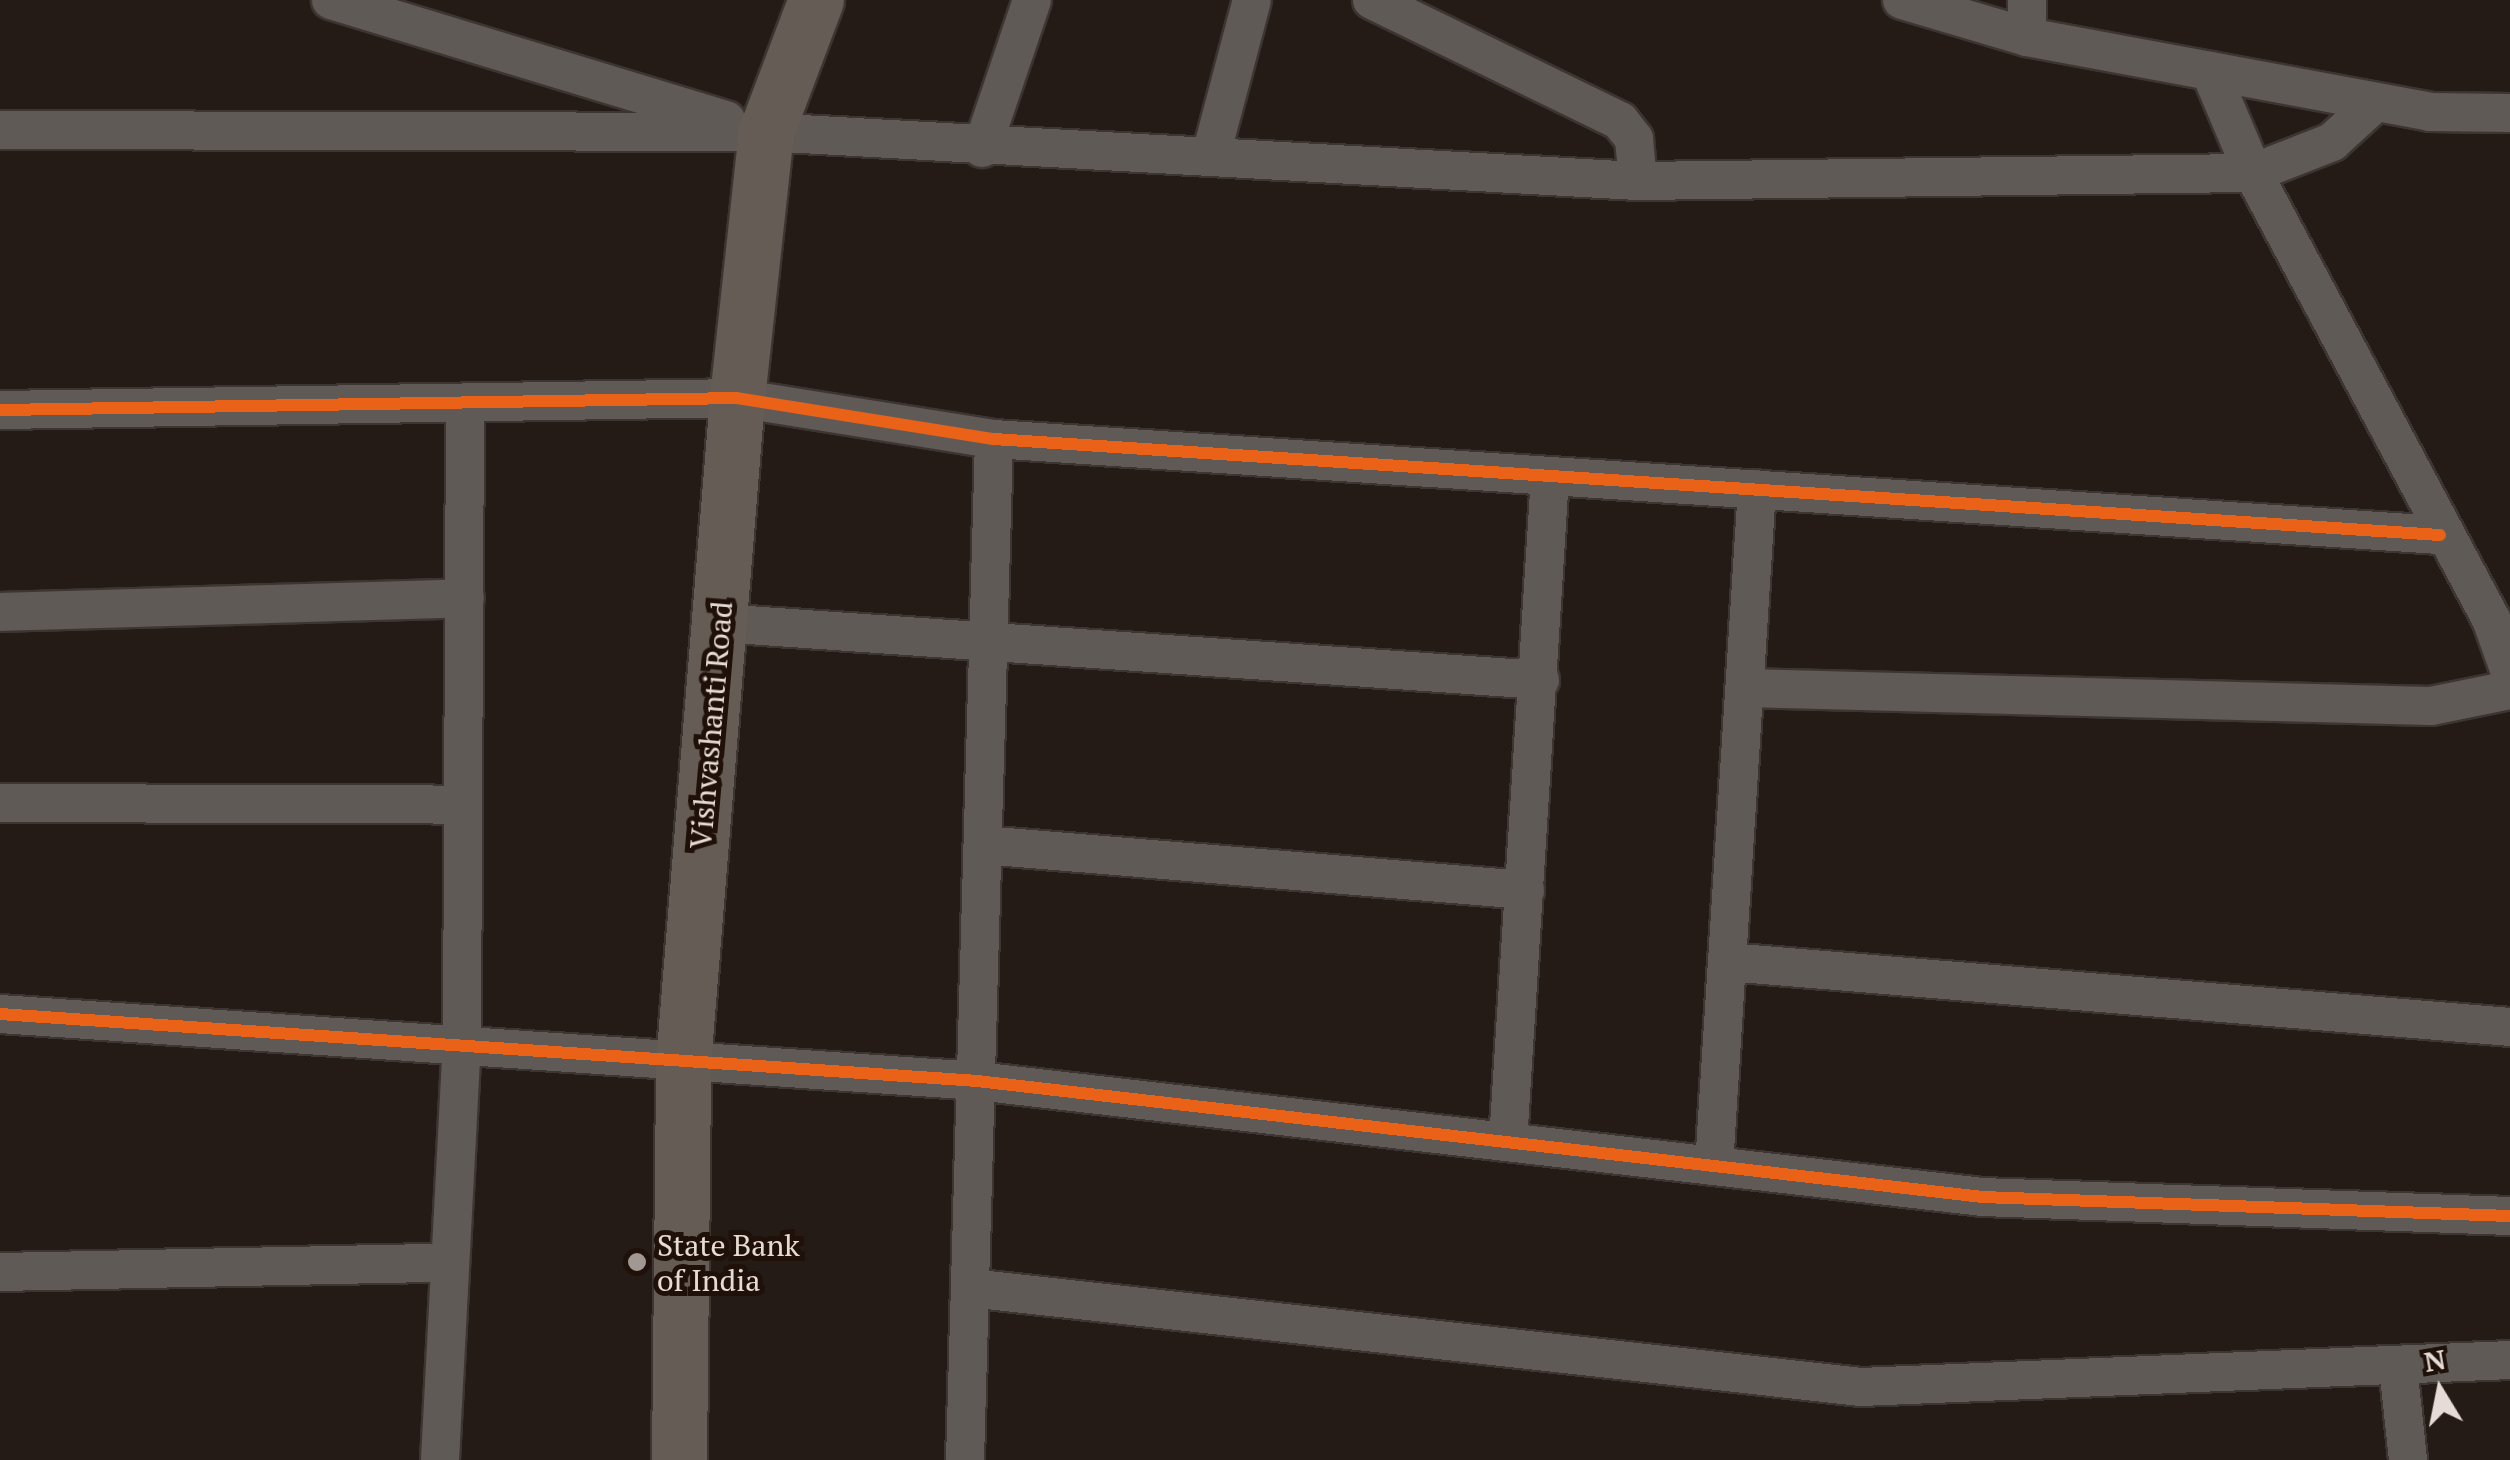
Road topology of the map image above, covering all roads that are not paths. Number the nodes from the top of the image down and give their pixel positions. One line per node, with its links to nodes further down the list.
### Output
1 (331, 0): 12 (street)
2 (816, 0): 12 (street, Vishvashanti Road)
3 (1032, 0): 13 (street)
4 (1252, 0): 14 (street)
5 (1372, 0): 16 (street)
6 (1902, 0): 7 (street)
7 (2027, 18): 8 (street)
8 (2210, 70): 9 (street); 15 (street)
9 (2376, 102): 10 (street); 15 (street)
10 (2510, 114)
11 (0, 130): 12 (street)
12 (766, 132): 13 (street); 17 (street, Vishvashanti Road)
13 (982, 148): 14 (street)
14 (1211, 155): 16 (street)
15 (2253, 173): 16 (street); 23 (street)
16 (1638, 181)
17 (737, 398): 18 (street); 20 (street); 26 (street, Vishvashanti Road)
18 (465, 404): 19 (street); 24 (street)
19 (0, 410)
20 (994, 439): 21 (street); 27 (street)
21 (1550, 477): 22 (street); 29 (street)
22 (1756, 489): 23 (street); 30 (street)
23 (2440, 534): 28 (street)
24 (464, 598): 25 (street); 33 (street)
25 (0, 612)
26 (719, 623): 27 (street); 40 (street, Vishvashanti Road)
27 (988, 644): 29 (street); 34 (street)
28 (2510, 672)
29 (1540, 680): 35 (street)
30 (1746, 688): 31 (street); 36 (street)
31 (2510, 690)
32 (0, 803): 33 (street)
33 (463, 805): 39 (street)
34 (983, 845): 35 (street); 41 (street)
35 (1526, 890): 42 (street)
36 (1728, 962): 38 (street); 43 (street)
37 (0, 1014): 39 (street)
38 (2510, 1028)
39 (462, 1039): 40 (street); 45 (street)
40 (684, 1063): 41 (street); 51 (street, Vishvashanti Road)
41 (976, 1081): 42 (street); 47 (street)
42 (1508, 1142): 43 (street)
43 (1714, 1166): 44 (street)
44 (2510, 1216)
45 (444, 1263): 46 (street); 50 (street)
46 (0, 1272)
47 (970, 1288): 49 (street); 52 (street)
48 (2510, 1360): 49 (street)
49 (2398, 1366): 53 (street)
50 (440, 1460)
51 (679, 1460)
52 (965, 1460)
53 (2408, 1460)

